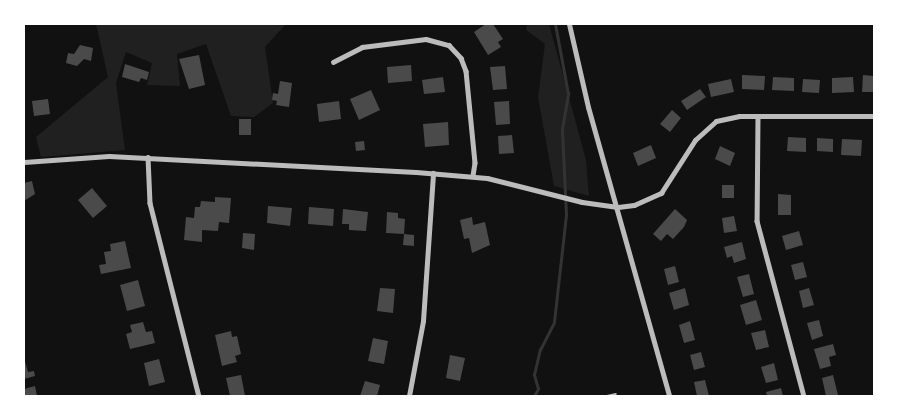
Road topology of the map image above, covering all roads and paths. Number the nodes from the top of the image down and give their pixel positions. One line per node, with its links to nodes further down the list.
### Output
1 (569, 24): 9 (street)
2 (332, 62): 8 (street)
3 (758, 116): 4 (street); 9 (street); 15 (street)
4 (874, 116)
5 (148, 157): 6 (street); 7 (street); 11 (street)
6 (24, 162)
7 (433, 173): 8 (street); 12 (street)
8 (473, 176): 9 (street)
9 (618, 207): 14 (street)
10 (616, 394): 13 (lane)
11 (199, 396)
12 (409, 396)
13 (607, 396)
14 (669, 396)
15 (804, 396)

